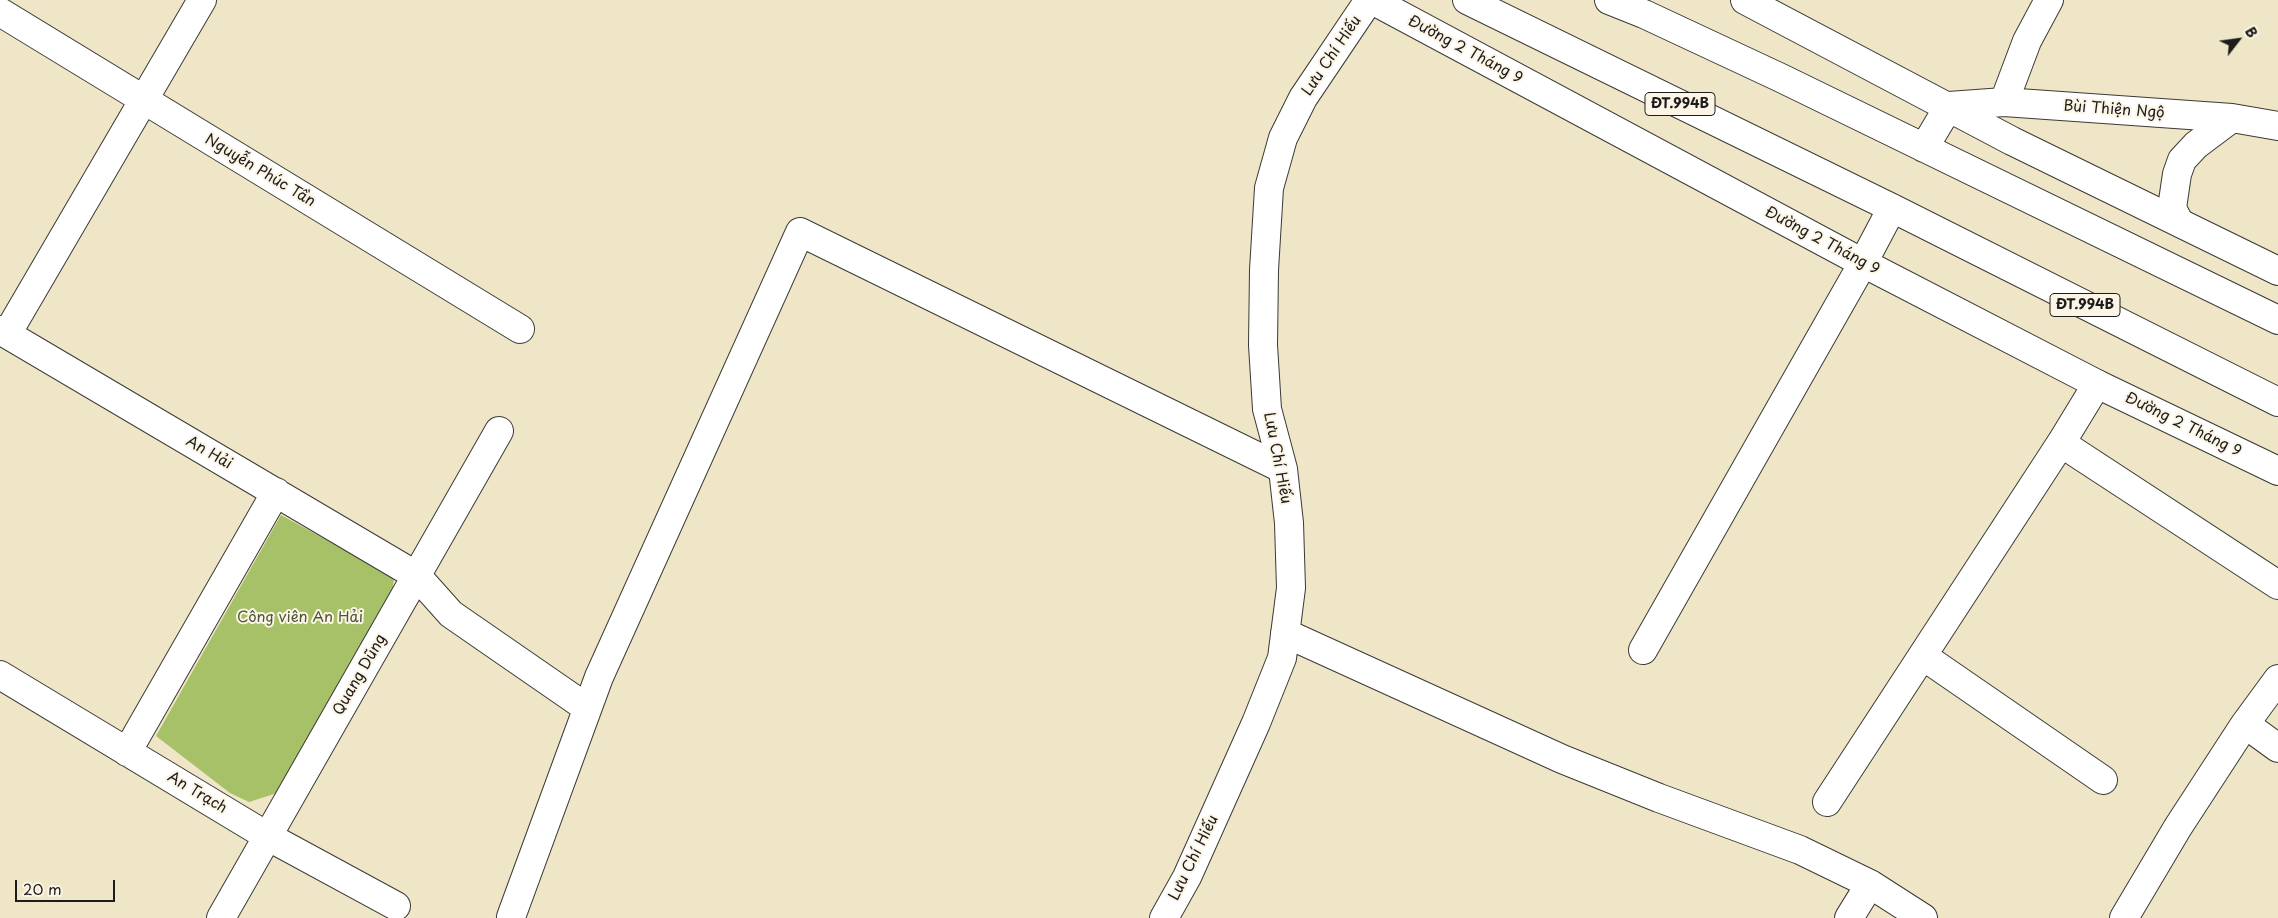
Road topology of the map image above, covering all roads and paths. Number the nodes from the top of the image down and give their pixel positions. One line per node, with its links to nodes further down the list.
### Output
1 (202, 0): 8 (street)
2 (1370, 0): 16 (street, Đường 2 Tháng 9); 25 (street, Lưu Chí Hiếu)
3 (1467, 0): 14 (street, ĐT.994B)
4 (1609, 0): 13 (street)
5 (1745, 0): 10 (street)
6 (2049, 0): 9 (street)
7 (0, 12): 8 (street, Nguyễn Phúc Tần)
8 (143, 99): 19 (street, Nguyễn Phúc Tần); 20 (street)
9 (2004, 102): 10 (street, Bùi Thiện Ngộ); 11 (street, Bùi Thiện Ngộ)
10 (1948, 106): 13 (street); 15 (street)
11 (2232, 118): 12 (street, Bùi Thiện Ngộ); 15 (street)
12 (2278, 126)
13 (1924, 148): 18 (street)
14 (1892, 208): 16 (street); 22 (street, ĐT.994B)
15 (2179, 222): 17 (street)
16 (1863, 263): 21 (street, Đường 2 Tháng 9); 31 (street)
17 (2278, 271)
18 (2278, 320)
19 (520, 329)
20 (3, 332): 27 (street, An Hải)
21 (2097, 384): 24 (street); 26 (street, Đường 2 Tháng 9)
22 (2278, 402)
23 (499, 431): 28 (street, Quang Dũng)
24 (2061, 443): 29 (street); 32 (street)
25 (1283, 469): 30 (street, Lưu Chí Hiếu); 35 (street)
26 (2278, 471)
27 (276, 492): 28 (street, An Hải); 38 (street)
28 (418, 576): 35 (street, An Hải); 41 (street, Quang Dũng)
29 (2278, 585)
30 (1285, 633): 42 (street); 46 (street, Lưu Chí Hiếu)
31 (1643, 650)
32 (1922, 656): 39 (street); 40 (street)
33 (0, 675): 38 (street, An Trạch)
34 (2278, 679): 36 (street)
35 (587, 708): 44 (street)
36 (2245, 724): 37 (street); 49 (street)
37 (2278, 748)
38 (127, 752): 41 (street, An Trạch)
39 (2103, 780)
40 (1827, 802)
41 (268, 836): 43 (street, An Trạch); 45 (street, Quang Dũng)
42 (1870, 884): 47 (street); 48 (street)
43 (396, 906)
44 (511, 917)
45 (221, 918)
46 (1164, 918)
47 (1849, 918)
48 (1922, 918)
49 (2124, 918)

